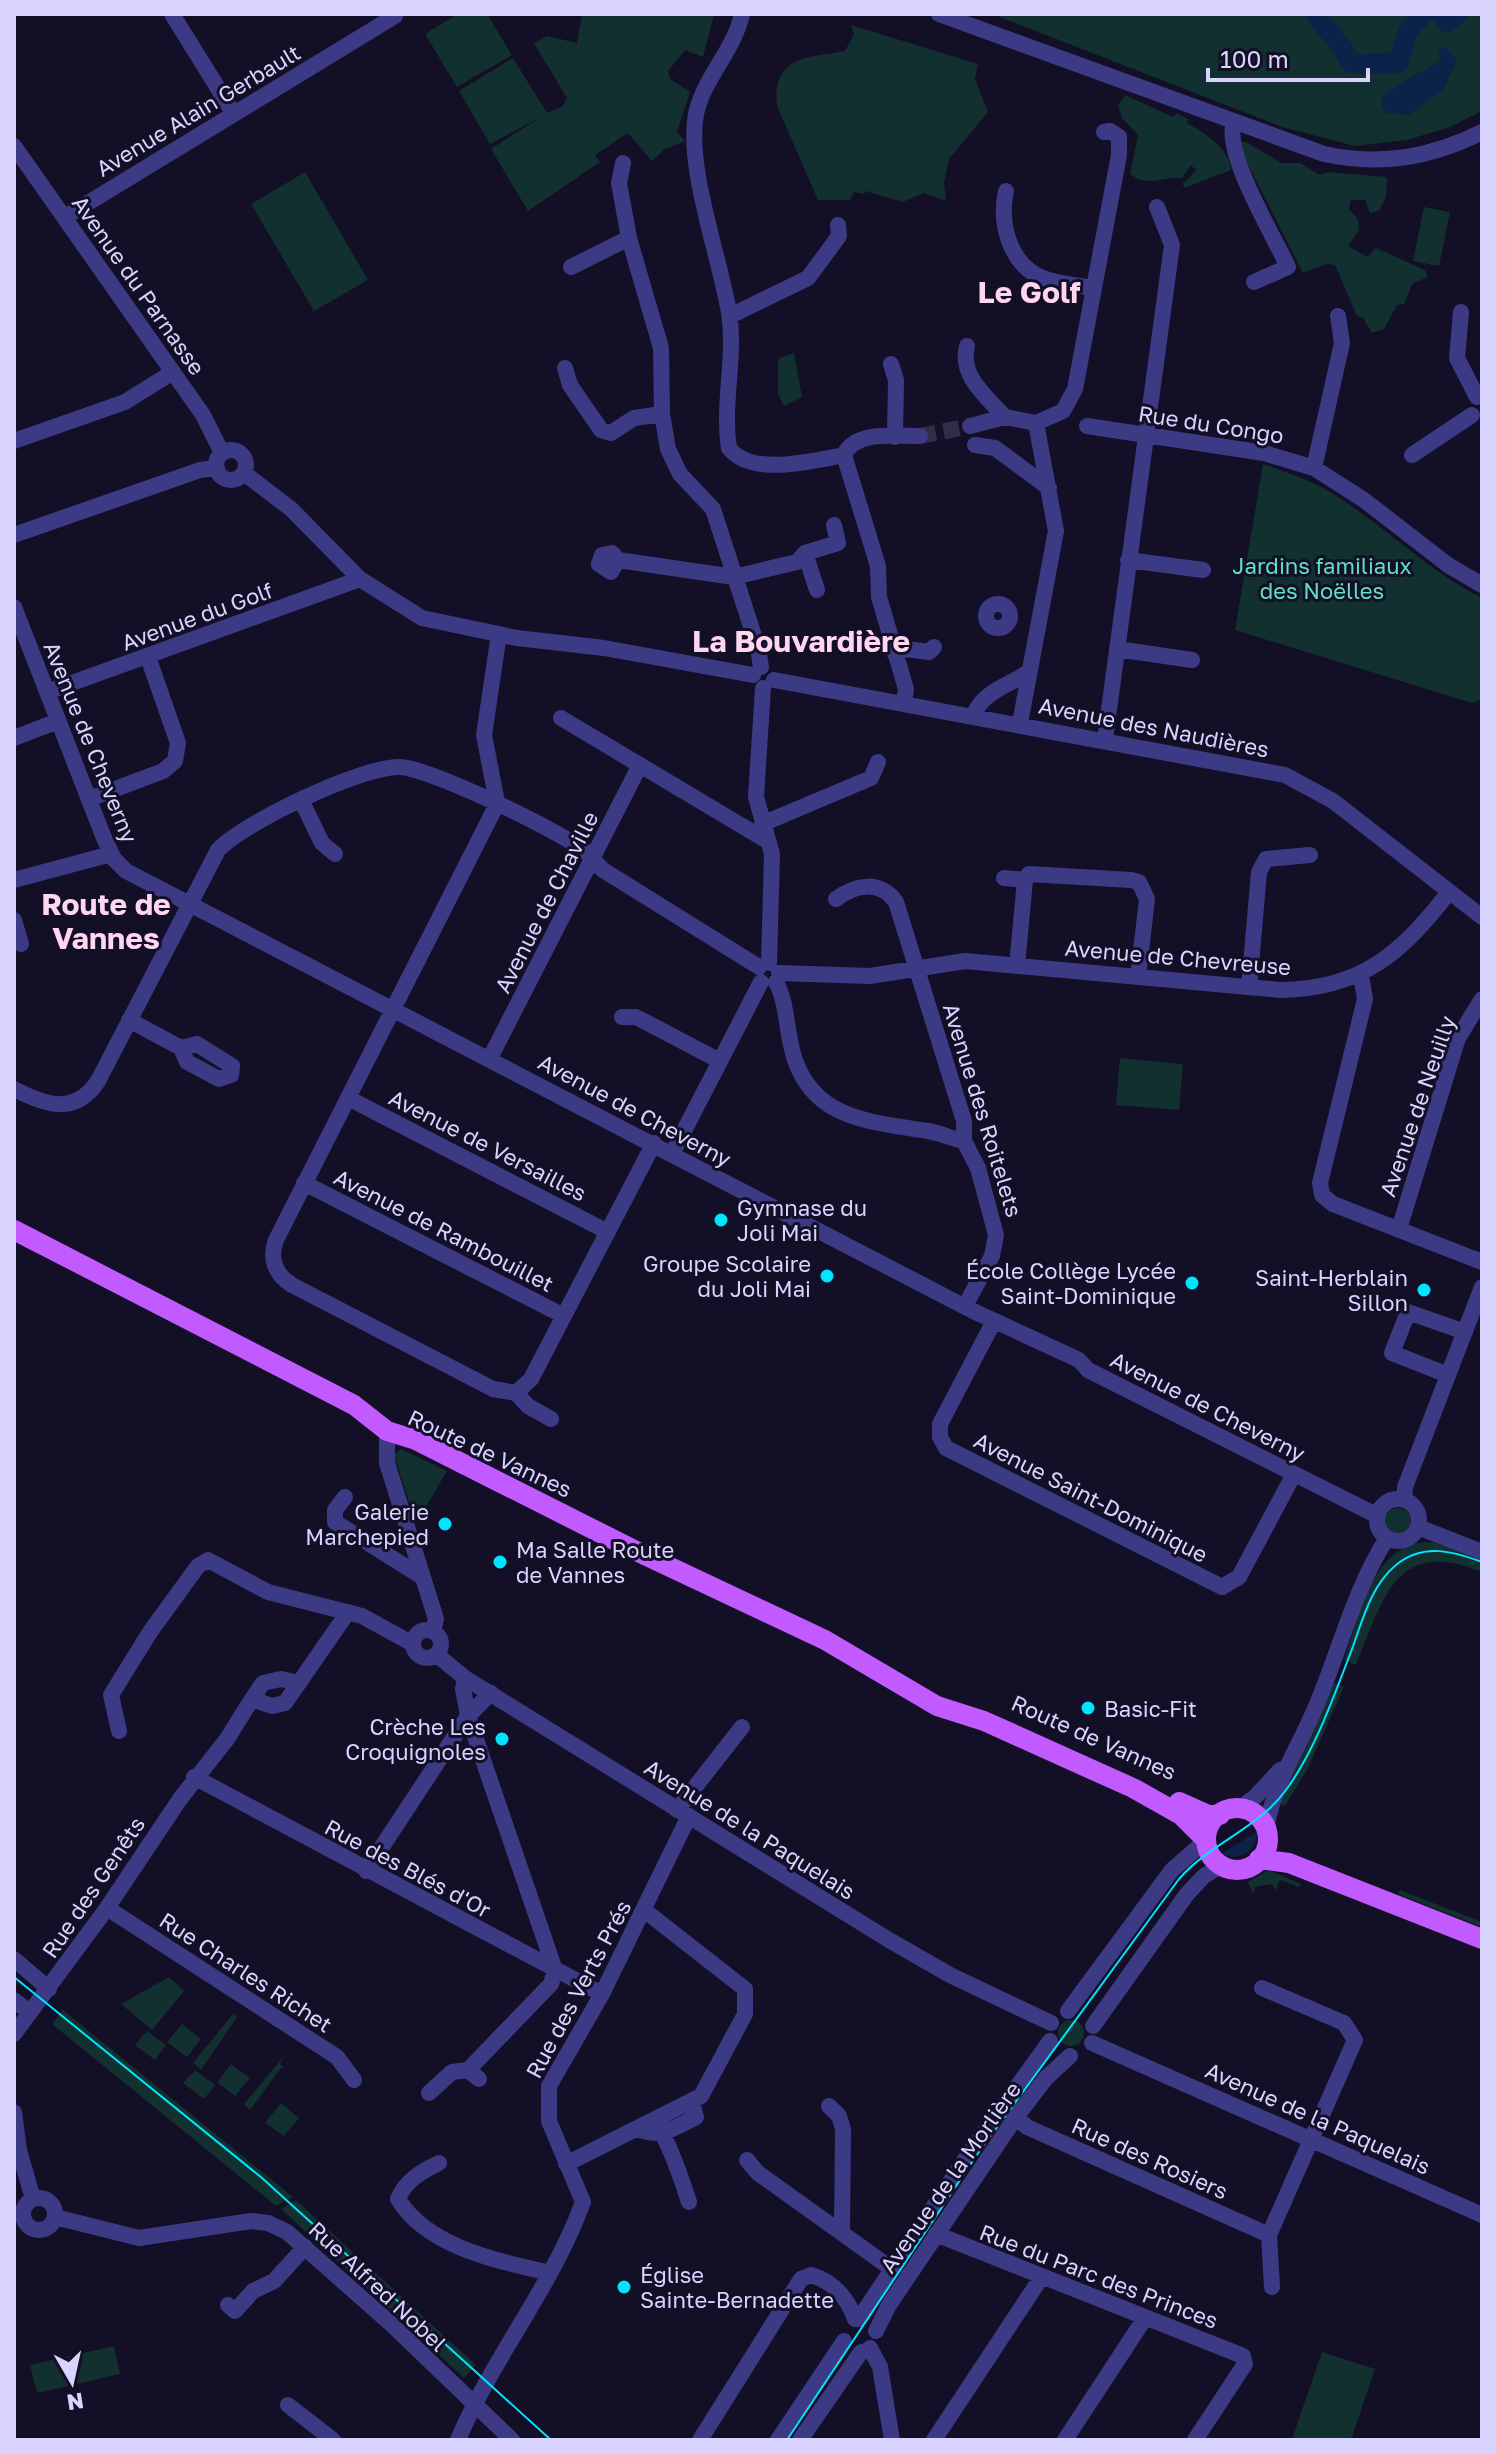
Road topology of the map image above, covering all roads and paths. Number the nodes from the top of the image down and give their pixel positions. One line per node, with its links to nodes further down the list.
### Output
1 (172, 14): 5 (street)
2 (742, 14): 20 (street)
3 (939, 14): 6 (street)
4 (395, 16): 5 (street, Avenue Alain Gerbault)
5 (234, 114): 13 (street, Avenue Alain Gerbault)
6 (1234, 122): 8 (street); 17 (street)
7 (1104, 132): 18 (street)
8 (1482, 132)
9 (14, 146): 13 (street, Avenue du Parnasse)
10 (623, 163): 15 (street)
11 (1006, 191): 18 (street)
12 (1157, 207): 33 (street)
13 (65, 217): 25 (street, Avenue du Parnasse)
14 (838, 225): 20 (street)
15 (629, 238): 16 (street); 27 (street)
16 (571, 267)
17 (1254, 282)
18 (1093, 288): 30 (street)
19 (1461, 312): 26 (street)
20 (730, 316): 38 (street)
21 (1338, 316): 41 (street)
22 (967, 346): 28 (street)
23 (891, 364): 35 (street)
24 (565, 368): 27 (street)
25 (173, 372): 36 (street); 40 (street, Avenue du Parnasse)
26 (1480, 396): 29 (street)
27 (662, 414): 50 (street)
28 (1005, 417): 30 (street); 31 (street)
29 (1477, 418): 39 (street)
30 (1036, 423): 43 (street)
31 (970, 426)
32 (1087, 426): 33 (street, Rue du Congo)
33 (1145, 435): 41 (street, Rue du Congo); 48 (street)
34 (920, 436): 35 (street)
35 (895, 437): 38 (street)
36 (14, 441)
37 (975, 445): 43 (street)
38 (844, 455): 61 (street)
39 (1412, 455)
40 (220, 461): 42 (street); 42 (street); 45 (street)
41 (1314, 468): 52 (street, Rue du Congo)
42 (244, 473): 51 (street, Avenue des Naudières)
43 (1049, 488): 56 (street)
44 (834, 525): 46 (street)
45 (14, 535)
46 (805, 553): 50 (street); 53 (street)
47 (618, 560): 50 (street)
48 (1128, 560): 49 (street); 60 (street)
49 (1203, 570)
50 (734, 577): 64 (street)
51 (360, 579): 57 (street, Avenue des Naudières); 62 (street, Avenue du Golf)
52 (1482, 585)
53 (817, 590)
54 (14, 607): 58 (street, Avenue de Cheverny)
55 (1011, 617): 56 (street)
56 (1037, 623): 65 (street)
57 (499, 634): 64 (street, Avenue des Naudières); 78 (street)
58 (19, 636): 66 (street, Avenue de Cheverny)
59 (934, 647): 61 (street)
60 (1117, 649): 63 (street); 73 (street)
61 (895, 654): 67 (street)
62 (148, 657): 66 (street, Avenue du Golf); 76 (street)
63 (1192, 660)
64 (763, 677): 67 (street, Avenue des Naudières); 79 (street)
65 (1020, 678): 68 (street); 71 (street)
66 (47, 692): 70 (street, Avenue de Cheverny)
67 (904, 702): 68 (street, Avenue des Naudières)
68 (974, 715): 71 (street, Avenue des Naudières)
69 (561, 718): 75 (street)
70 (58, 721): 72 (street); 76 (street, Avenue de Cheverny)
71 (1020, 723): 73 (street, Avenue des Naudières)
72 (14, 738)
73 (1105, 739): 89 (street, Avenue des Naudières)
74 (878, 762): 79 (street)
75 (640, 765): 80 (street); 85 (street, Avenue de Chaville)
76 (89, 799): 82 (street, Avenue de Cheverny)
77 (302, 802): 78 (street); 83 (street); 91 (street)
78 (496, 804): 85 (street); 102 (street)
79 (760, 818): 80 (street); 81 (street)
80 (742, 826): 81 (street)
81 (769, 842): 97 (street)
82 (111, 854): 87 (street); 91 (street, Avenue de Cheverny)
83 (335, 854)
84 (1310, 855): 100 (street)
85 (593, 859): 97 (street); 106 (street, Avenue de Chaville)
86 (1004, 878): 88 (street)
87 (14, 880)
88 (1025, 880): 95 (street); 99 (street)
89 (1449, 892): 92 (street, Avenue des Naudières); 98 (street, Avenue de Chevreuse)
90 (836, 899): 96 (street, Avenue des Roitelets)
91 (188, 904): 102 (street, Avenue de Cheverny); 104 (street)
92 (1482, 917)
93 (14, 920): 94 (street)
94 (21, 944)
95 (1017, 966): 96 (street, Avenue de Chevreuse); 99 (street, Avenue de Chevreuse)
96 (917, 968): 97 (street, Avenue de Chevreuse); 110 (street, Avenue des Roitelets)
97 (769, 973): 107 (street); 110 (street)
98 (1361, 975): 100 (street, Avenue de Chevreuse); 114 (street)
99 (1138, 977): 100 (street, Avenue de Chevreuse)
100 (1249, 987)
101 (1482, 999): 114 (street, Avenue de Neuilly)
102 (393, 1008): 106 (street, Avenue de Cheverny); 109 (street)
103 (622, 1017): 107 (street)
104 (129, 1020): 105 (street); 108 (street)
105 (181, 1048)
106 (490, 1058): 111 (street, Avenue de Cheverny)
107 (720, 1061): 112 (street)
108 (14, 1089)
109 (348, 1098): 113 (street); 116 (street, Avenue de Versailles)
110 (964, 1141): 119 (street, Avenue des Roitelets)
111 (654, 1143): 112 (street, Avenue de Cheverny); 116 (street)
112 (673, 1152): 119 (street, Avenue de Cheverny)
113 (304, 1183): 120 (street, Avenue de Rambouillet); 124 (street)
114 (1399, 1229): 117 (street)
115 (14, 1230): 126 (main road, Route de Vannes)
116 (608, 1232): 120 (street)
117 (1482, 1262)
118 (1482, 1287): 122 (street)
119 (965, 1306): 121 (street, Avenue de Cheverny)
120 (564, 1316): 124 (street)
121 (994, 1321): 127 (street, Avenue de Cheverny); 127 (street, Avenue Saint-Dominique)
122 (1465, 1332): 123 (street); 123 (street)
123 (1448, 1375): 129 (street)
124 (516, 1393): 125 (street)
125 (551, 1419)
126 (387, 1431): 134 (street); 141 (main road, Route de Vannes)
127 (1294, 1474): 130 (street, Avenue de Cheverny)
128 (345, 1497): 134 (street)
129 (1404, 1500): 130 (street); 131 (street)
130 (1378, 1516): 132 (street)
131 (1418, 1527): 132 (street); 133 (street)
132 (1387, 1538): 145 (street)
133 (1482, 1552)
134 (422, 1577): 136 (street)
135 (348, 1612): 137 (street); 144 (street); 146 (street, Rue des Genêts)
136 (433, 1631): 137 (street); 138 (street)
137 (413, 1644): 138 (street)
138 (437, 1655): 139 (street, Avenue de la Paquelais)
139 (465, 1678): 140 (street, Avenue de la Paquelais); 142 (street)
140 (491, 1693): 142 (street); 148 (street, Avenue de la Paquelais)
141 (941, 1698): 147 (main road, Route de Vannes); 149 (main road, Route de Vannes)
142 (468, 1716): 152 (street); 158 (street)
143 (742, 1727): 148 (street, Rue des Verts Prés)
144 (119, 1731)
145 (1287, 1763): 147 (street); 150 (street)
146 (194, 1777): 152 (street, Rue des Blés d'Or); 153 (street, Rue des Genêts)
147 (1230, 1812): 149 (main road); 150 (main road)
148 (683, 1813): 154 (street, Rue des Verts Prés); 165 (street, Avenue de la Paquelais)
149 (1204, 1840): 151 (main road); 163 (street)
150 (1265, 1842): 151 (main road); 155 (main road); 156 (main road)
151 (1219, 1867): 167 (street)
152 (366, 1871): 158 (street, Rue des Blés d'Or)
153 (107, 1908): 160 (street, Rue des Genêts); 170 (street, Rue Charles Richet)
154 (644, 1910): 161 (street, Rue des Verts Prés); 172 (street)
155 (1482, 1930)
156 (1482, 1939)
157 (14, 1959): 160 (street)
158 (555, 1970): 161 (street, Rue des Blés d'Or); 171 (street)
159 (1262, 1988): 178 (street)
160 (49, 1989): 164 (street, Rue des Genêts)
161 (602, 1994): 181 (street, Rue des Verts Prés)
162 (14, 2000): 164 (street)
163 (1068, 2011): 165 (street); 167 (street)
164 (27, 2015): 166 (street)
165 (1051, 2023): 168 (street)
166 (14, 2034)
167 (1092, 2034): 169 (street); 178 (street, Avenue de la Paquelais)
168 (1050, 2041): 169 (street); 191 (street, Avenue de la Morlière)
169 (1070, 2056): 175 (street, Avenue de la Morlière)
170 (354, 2080)
171 (429, 2093)
172 (692, 2102): 176 (street); 177 (street)
173 (829, 2106): 187 (street)
174 (14, 2112): 182 (street)
175 (1016, 2117): 188 (street, Avenue de la Morlière); 189 (street, Rue des Rosiers)
176 (639, 2129): 177 (street); 181 (street)
177 (662, 2133): 183 (street)
178 (1312, 2138): 184 (street, Avenue de la Paquelais); 189 (street)
179 (747, 2160): 187 (street)
180 (439, 2163): 192 (street)
181 (566, 2164): 192 (street, Rue des Verts Prés)
182 (33, 2199): 185 (street); 186 (street)
183 (689, 2202)
184 (1482, 2215)
185 (55, 2217): 186 (street); 190 (street, Rue Alfred Nobel)
186 (19, 2220)
187 (842, 2233): 191 (street)
188 (936, 2234): 193 (street, Rue du Parc des Princes); 198 (street, Avenue de la Morlière)
189 (1269, 2235): 194 (street)
190 (305, 2247): 195 (street); 202 (street, Rue Alfred Nobel)
191 (892, 2269): 197 (street, Avenue de la Morlière)
192 (550, 2273): 202 (street, Rue des Verts Prés)
193 (1041, 2278): 196 (street, Rue du Parc des Princes); 210 (street)
194 (1272, 2287)
195 (234, 2311)
196 (1145, 2318): 211 (street); 212 (street, Rue du Parc des Princes)
197 (857, 2319): 198 (street); 199 (street); 206 (street)
198 (876, 2331): 200 (street)
199 (844, 2341): 200 (street); 207 (street)
200 (866, 2350): 208 (street); 209 (street)
201 (288, 2405): 203 (street)
202 (473, 2405): 204 (street, Rue des Verts Prés); 205 (street, Rue Alfred Nobel)
203 (333, 2440)
204 (458, 2440)
205 (512, 2440)
206 (700, 2440)
207 (778, 2440)
208 (800, 2440)
209 (892, 2440)
210 (934, 2440)
211 (1065, 2440)
212 (1195, 2440)

